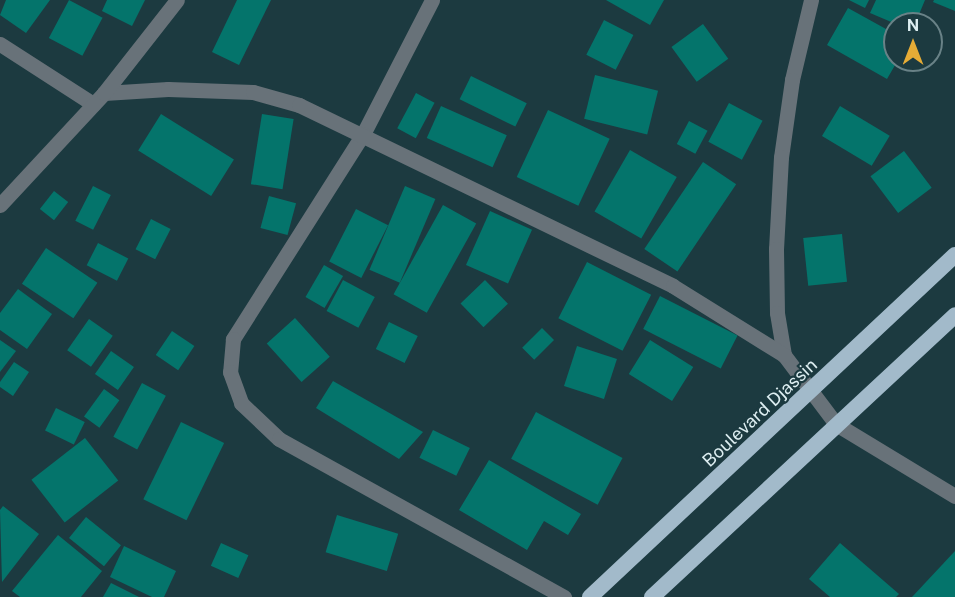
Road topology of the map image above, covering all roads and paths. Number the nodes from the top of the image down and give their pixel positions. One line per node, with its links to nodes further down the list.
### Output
1 (177, 0): 5 (street)
2 (432, 0): 6 (street)
3 (811, 0): 10 (street)
4 (0, 44): 5 (street)
5 (98, 98): 6 (street); 7 (street)
6 (363, 134): 10 (street); 14 (street)
7 (0, 205)
8 (955, 255): 11 (highway, Boulevard Djassin)
9 (955, 315): 12 (highway)
10 (784, 355): 11 (street)
11 (811, 393): 12 (street); 15 (highway, Boulevard Djassin)
12 (836, 423): 13 (street); 16 (highway)
13 (955, 496)
14 (564, 597)
15 (590, 597)
16 (652, 597)

